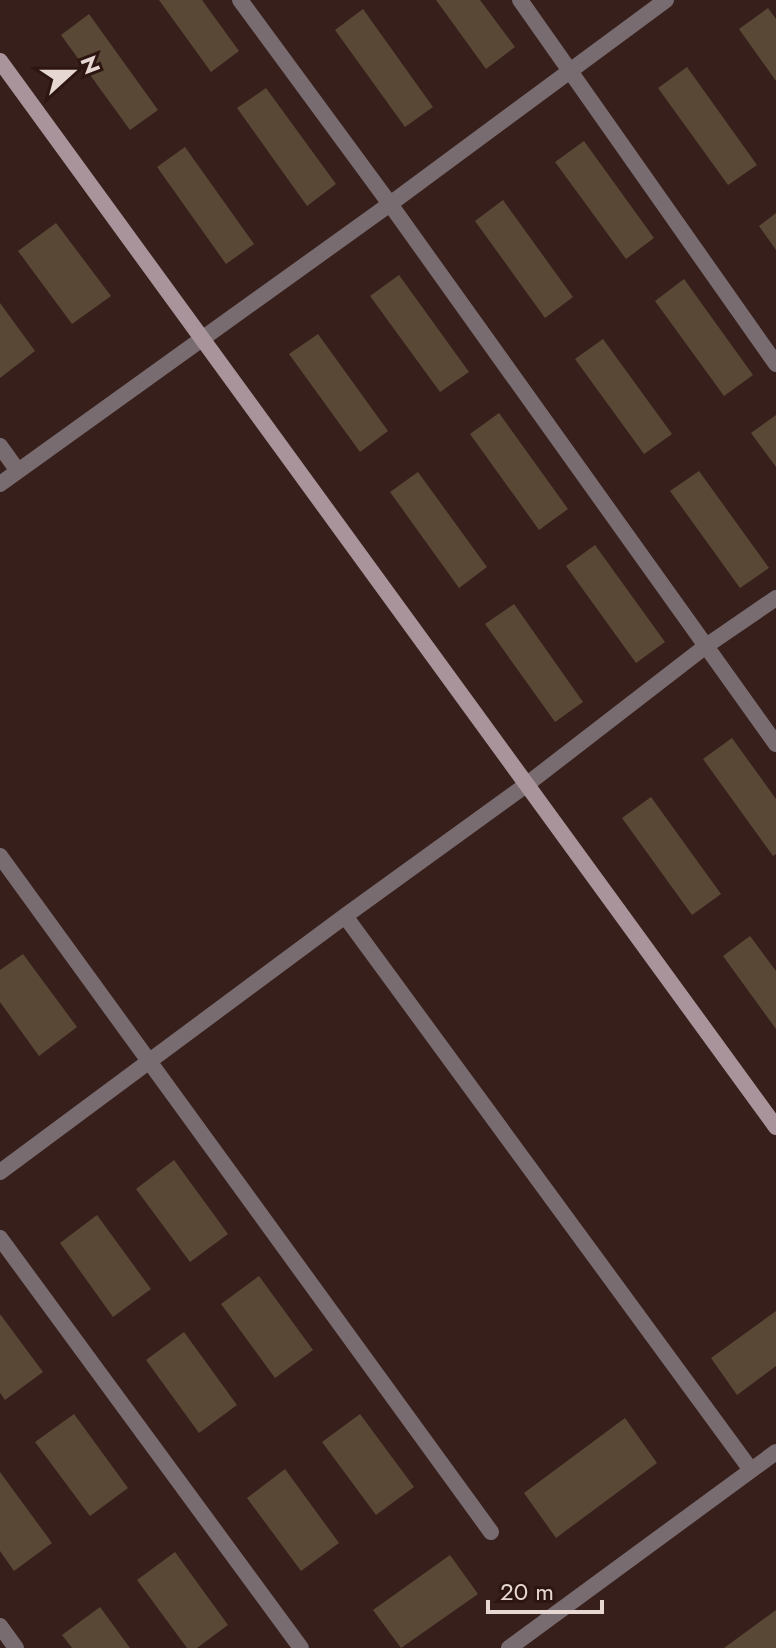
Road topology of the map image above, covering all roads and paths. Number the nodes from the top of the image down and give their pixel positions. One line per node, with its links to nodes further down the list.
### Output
1 (240, 0): 6 (street)
2 (520, 0): 5 (street)
3 (666, 0): 5 (street)
4 (0, 61): 7 (street)
5 (570, 69): 6 (street); 8 (street)
6 (390, 204): 7 (street); 13 (street)
7 (204, 337): 10 (street); 15 (street)
8 (776, 364)
9 (0, 446): 10 (street)
10 (18, 471): 11 (street)
11 (0, 484)
12 (776, 598): 13 (street)
13 (706, 646): 14 (street); 15 (street)
14 (776, 744)
15 (526, 785): 17 (street); 19 (street)
16 (0, 856): 18 (street)
17 (345, 916): 18 (street); 23 (street)
18 (149, 1062): 20 (street); 24 (street)
19 (776, 1127)
20 (0, 1172)
21 (0, 1238): 27 (street)
22 (776, 1452): 23 (street)
23 (751, 1470): 28 (street)
24 (491, 1532)
25 (0, 1626): 26 (street)
26 (16, 1648)
27 (301, 1648)
28 (509, 1648)

